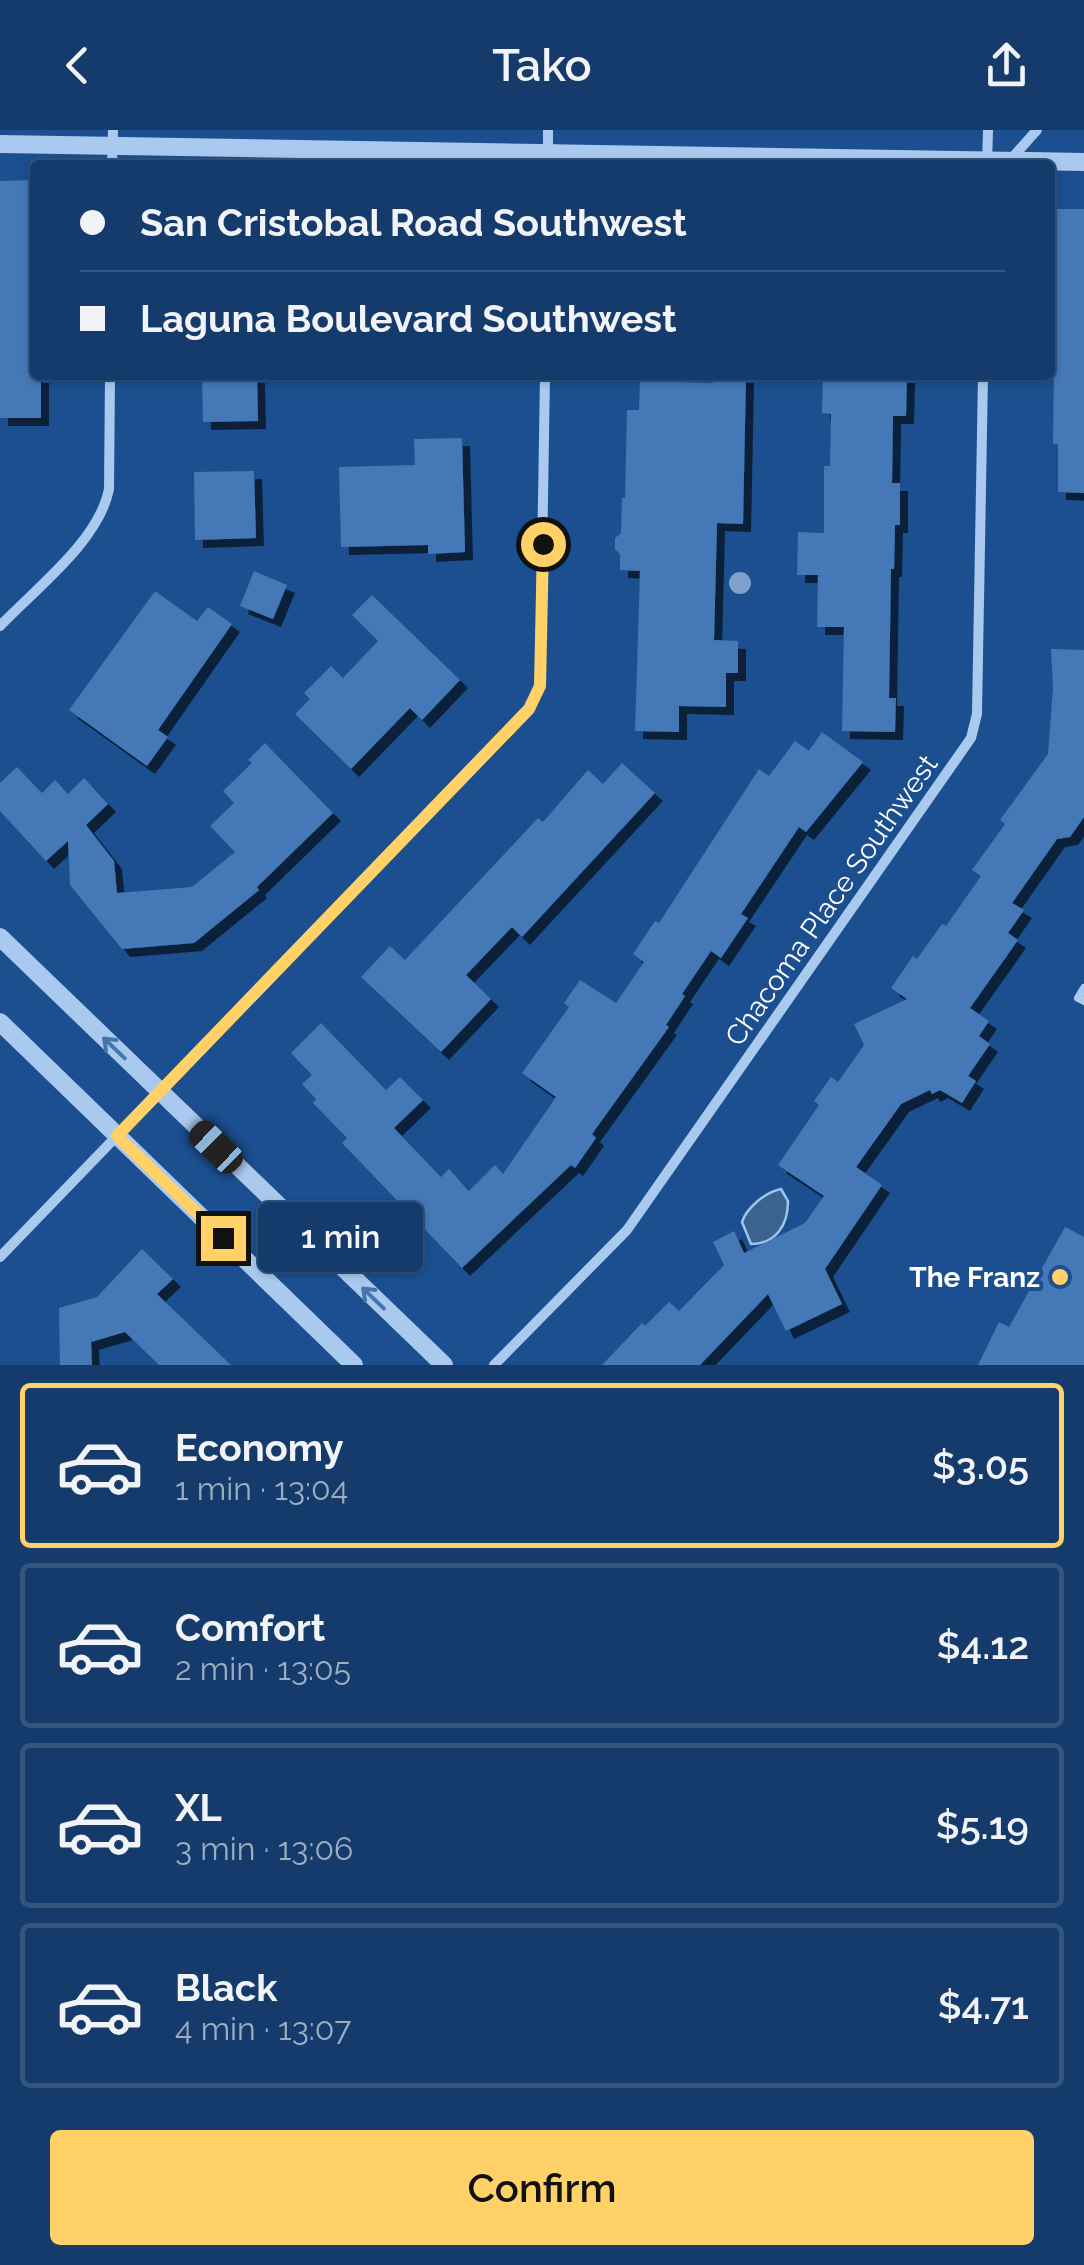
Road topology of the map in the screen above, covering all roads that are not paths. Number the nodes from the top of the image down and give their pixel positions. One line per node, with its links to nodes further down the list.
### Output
1 (548, 130): 6 (street)
2 (988, 130): 8 (street)
3 (1037, 130): 9 (street)
4 (0, 144): 5 (street)
5 (113, 147): 6 (street)
6 (548, 159): 7 (street)
7 (694, 160)
8 (987, 160)
9 (1010, 160)
10 (1055, 161): 11 (street)
11 (1084, 162)
12 (110, 380): 15 (street)
13 (545, 380): 20 (street)
14 (983, 380): 25 (street, Chacoma Place Southwest)
15 (0, 626)
16 (0, 937): 20 (street, one-way to 16)
17 (1084, 988): 18 (lane)
18 (1084, 1001)
19 (0, 1022): 21 (street)
20 (159, 1092): 21 (street); 24 (street, one-way to 20)
21 (117, 1136): 22 (street); 23 (street)
22 (0, 1257)
23 (354, 1365)
24 (444, 1365)
25 (494, 1365)

